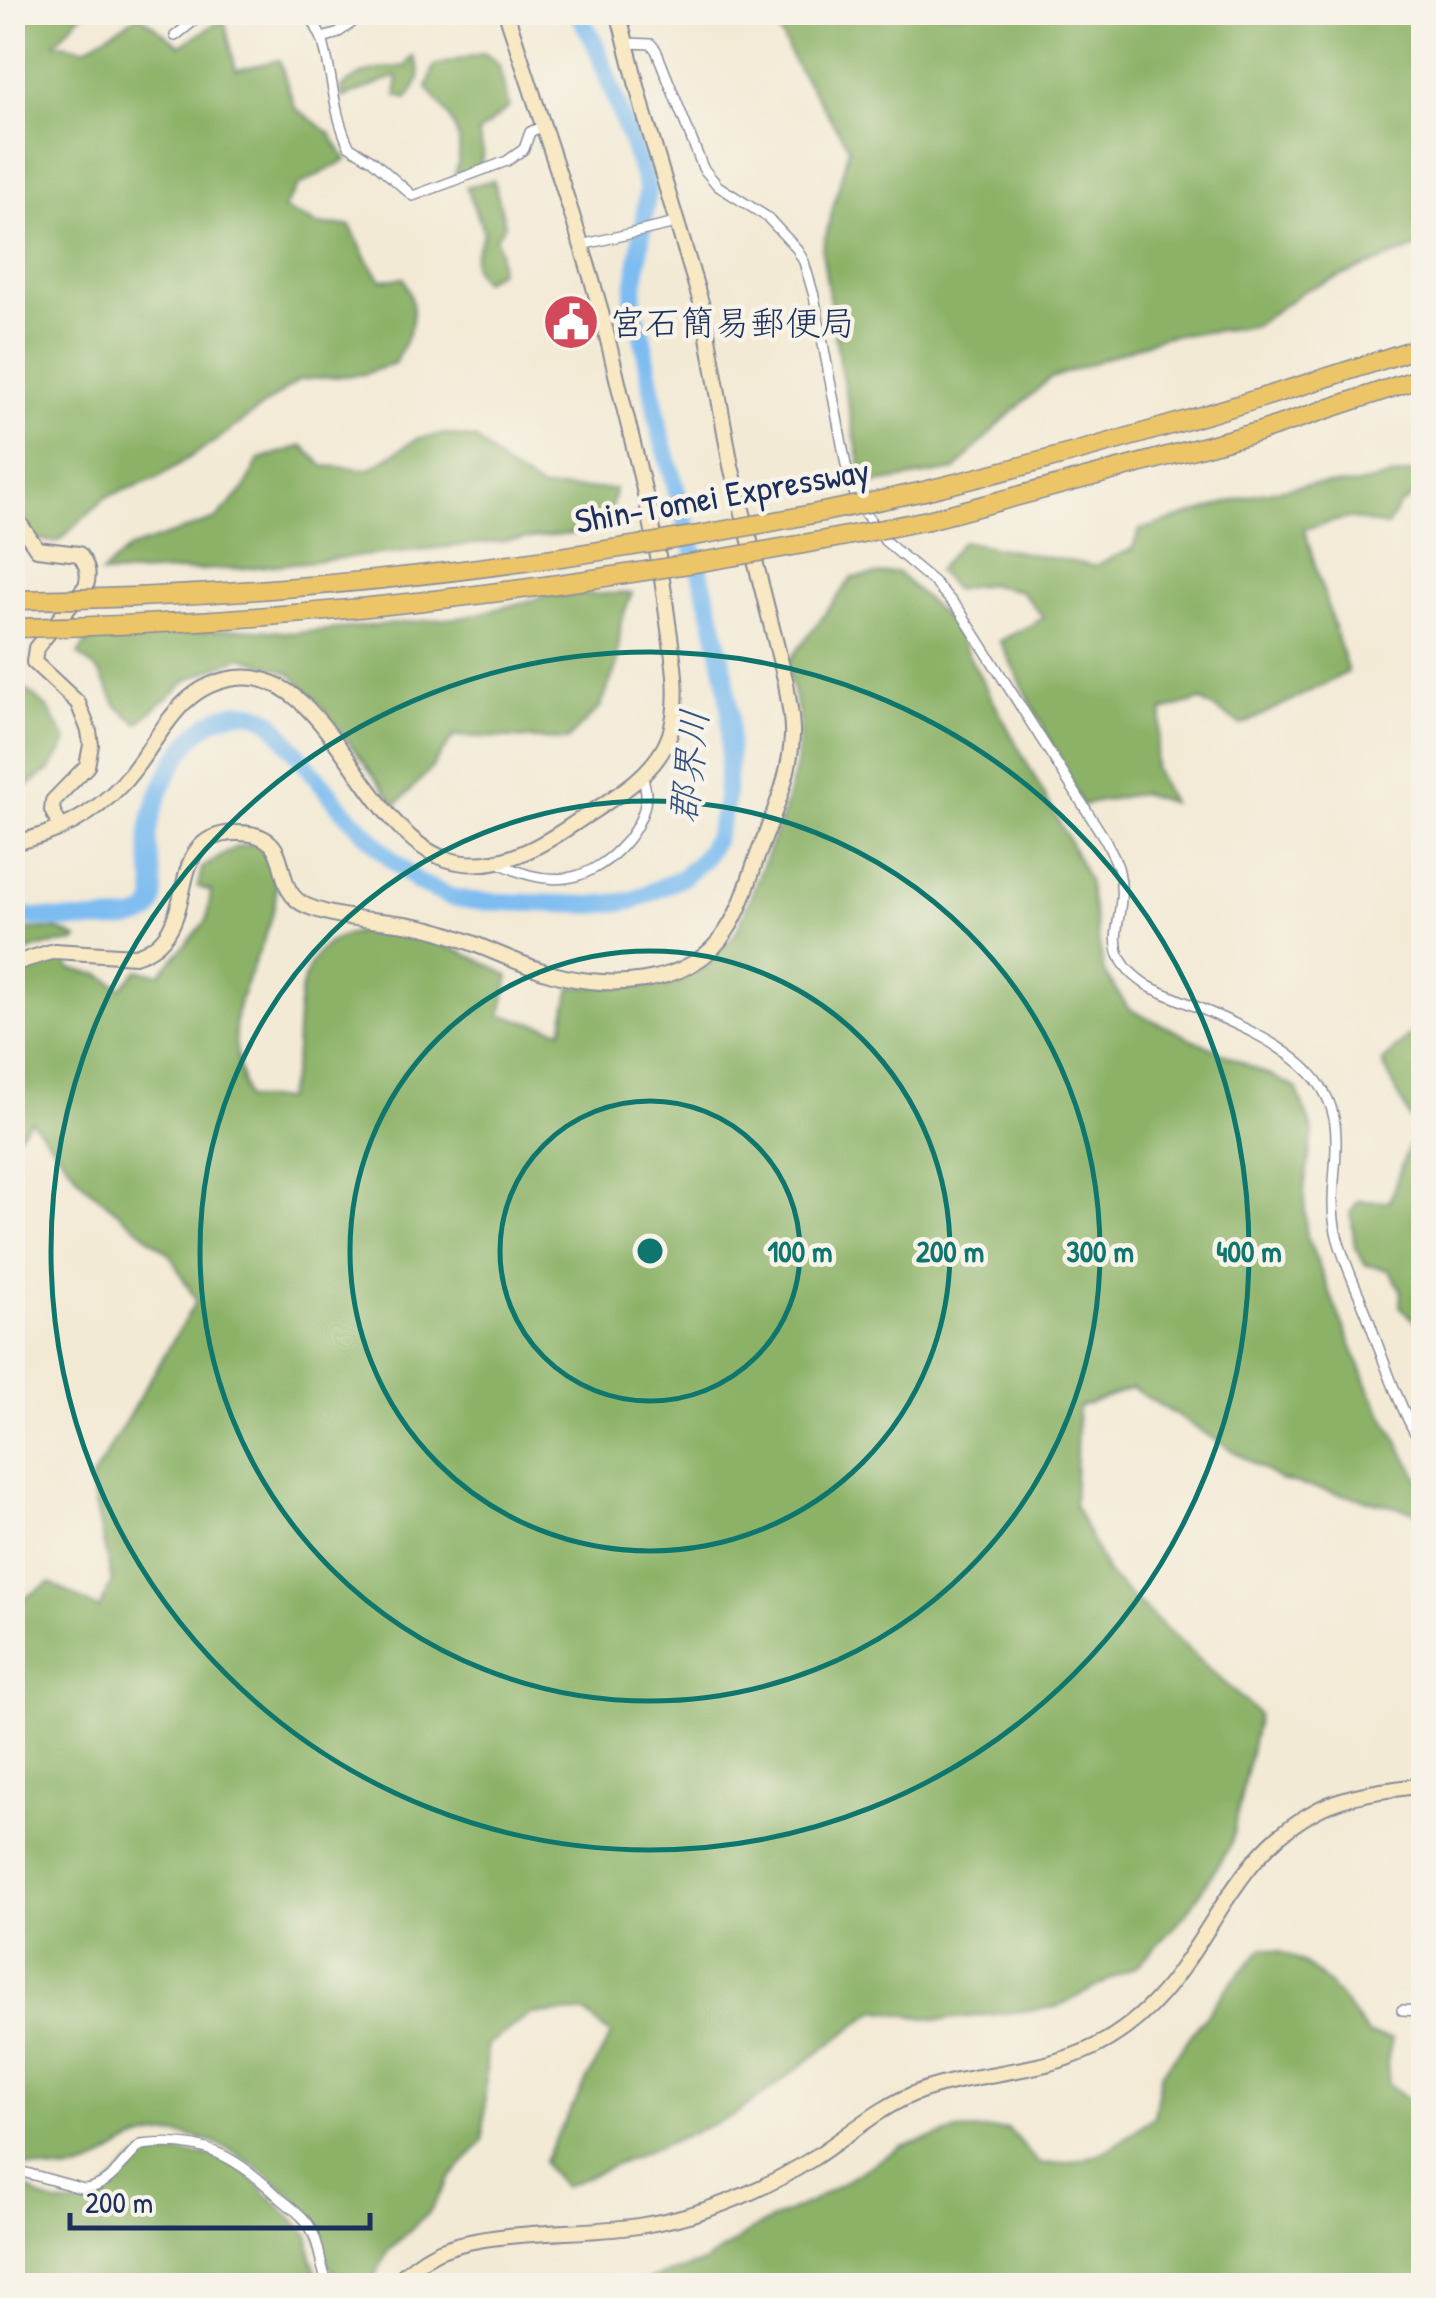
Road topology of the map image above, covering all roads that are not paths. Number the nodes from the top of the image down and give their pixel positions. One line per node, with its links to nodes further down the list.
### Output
1 (205, 12): 6 (street)
2 (310, 12): 7 (street)
3 (367, 12): 7 (street)
4 (506, 12): 9 (main road)
5 (618, 12): 8 (main road)
6 (176, 36)
7 (322, 38): 9 (street)
8 (627, 42): 10 (main road); 22 (street)
9 (543, 126): 11 (main road)
10 (670, 224): 11 (street); 21 (main road)
11 (586, 244): 17 (main road)
12 (1424, 346): 15 (highway, Shin-Tomei Expressway, bridge)
13 (1424, 377): 16 (highway, Shin-Tomei Expressway, bridge)
14 (12, 512): 18 (main road)
15 (12, 600)
16 (12, 628)
17 (642, 775): 20 (main road); 20 (street)
18 (61, 828): 19 (main road); 20 (main road)
19 (12, 843)
20 (494, 861)
21 (12, 964)
22 (1424, 1449)
23 (1424, 1785): 28 (main road)
24 (1402, 2010): 25 (street)
25 (1424, 2012)
26 (12, 2170): 27 (street)
27 (329, 2286)
28 (393, 2286)

